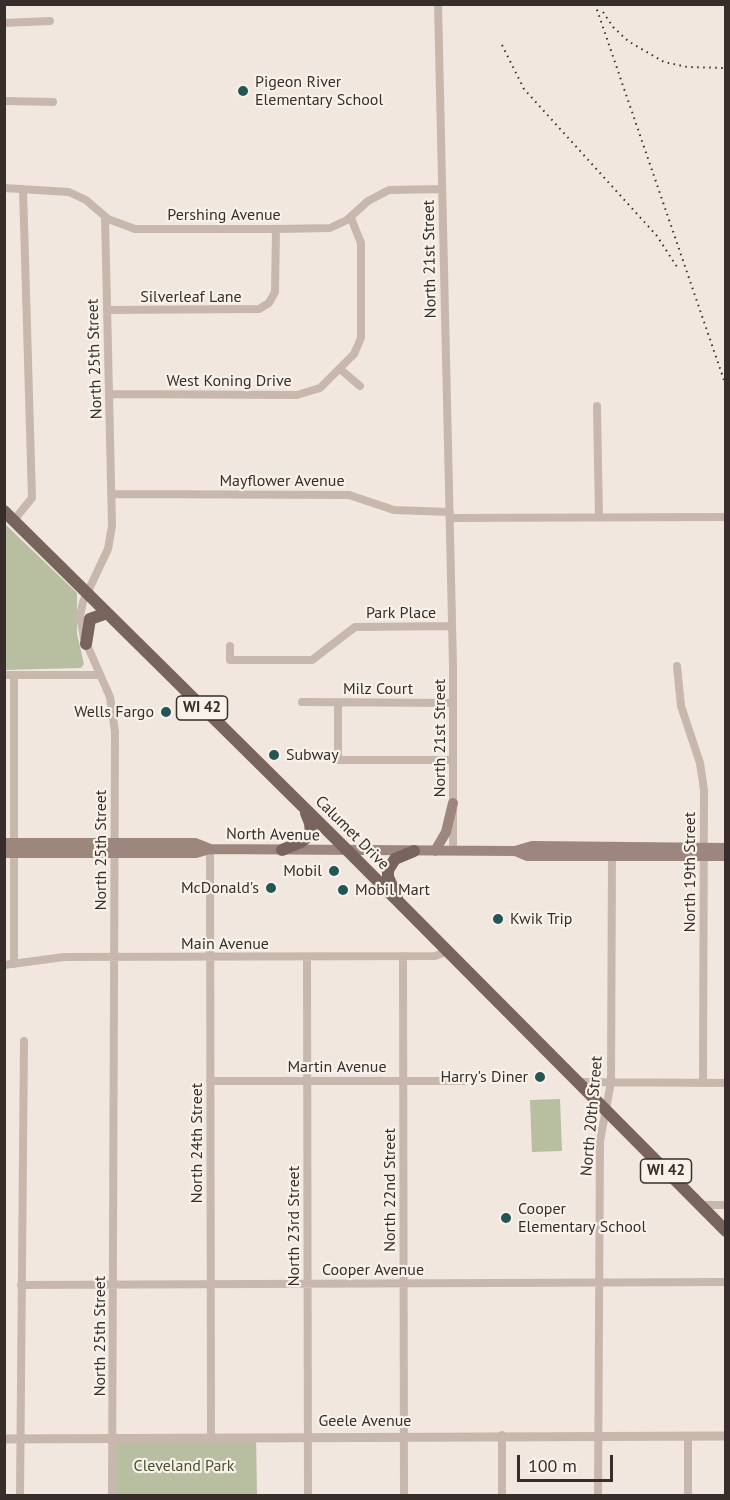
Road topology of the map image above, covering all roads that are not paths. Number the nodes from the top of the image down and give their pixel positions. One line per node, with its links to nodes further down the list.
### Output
1 (438, 4): 8 (street, North 21st Street)
2 (50, 21): 3 (street)
3 (4, 23)
4 (4, 101): 5 (street)
5 (53, 102)
6 (4, 188): 7 (street, Pershing Avenue)
7 (23, 189): 9 (street, Pershing Avenue); 22 (street)
8 (442, 189): 10 (street, Pershing Avenue); 19 (street, North 21st Street)
9 (105, 217): 11 (street, Pershing Avenue); 12 (street, North 25th Street)
10 (351, 218): 11 (street, Pershing Avenue); 13 (street, West Koning Drive)
11 (276, 229): 12 (street, Silverleaf Lane)
12 (107, 310): 15 (street, North 25th Street)
13 (340, 369): 14 (street); 15 (street, West Koning Drive)
14 (360, 386)
15 (109, 394): 17 (street, North 25th Street)
16 (597, 406): 20 (street)
17 (111, 494): 19 (street, Mayflower Avenue); 23 (street, North 25th Street)
18 (4, 511): 22 (main road, Calumet Drive / WI 42)
19 (450, 515): 20 (street, Mayflower Avenue); 25 (street, North 21st Street)
20 (599, 517): 21 (street, Mayflower Avenue)
21 (726, 517)
22 (14, 520): 23 (main road, Calumet Drive / WI 42)
23 (87, 593): 24 (main road, Calumet Drive / WI 42); 26 (street, North 25th Street)
24 (106, 613): 26 (main road); 36 (main road, Calumet Drive / WI 42)
25 (452, 626): 27 (street, Park Place); 34 (street, North 21st Street)
26 (86, 644): 31 (street, North 25th Street)
27 (230, 646)
28 (676, 666): 48 (street, North 19th Street)
29 (4, 675): 30 (street)
30 (14, 675): 31 (street); 38 (street)
31 (99, 675): 39 (street, North 25th Street)
32 (302, 702): 33 (street, Milz Court)
33 (338, 702): 34 (street, Milz Court); 35 (street)
34 (453, 703): 35 (street, North 21st Street)
35 (453, 760): 37 (street, North 21st Street)
36 (298, 802): 42 (main road); 43 (main road, Calumet Drive / WI 42)
37 (453, 803): 45 (main road); 46 (street, North 21st Street)
38 (9, 848): 39 (main road, North Avenue); 56 (street)
39 (115, 848): 41 (main road, North Avenue); 55 (street, North 25th Street)
40 (726, 848): 48 (main road, North Avenue)
41 (210, 849): 42 (main road, North Avenue); 53 (street, North 24th Street)
42 (282, 850): 43 (main road, North Avenue)
43 (348, 851): 44 (main road, North Avenue); 50 (main road, Calumet Drive / WI 42)
44 (414, 851): 45 (main road, North Avenue); 50 (main road)
45 (435, 851): 46 (main road, North Avenue)
46 (453, 851): 47 (main road, North Avenue)
47 (612, 851): 48 (main road, North Avenue); 64 (street, North 20th Street)
48 (704, 852): 49 (main road, North Avenue); 65 (street, North 19th Street)
49 (726, 856)
50 (402, 906): 51 (main road, Calumet Drive / WI 42)
51 (446, 952): 52 (street, Main Avenue); 63 (main road, Calumet Drive / WI 42)
52 (403, 956): 54 (street, Main Avenue); 61 (street, North 22nd Street)
53 (211, 957): 54 (street, Main Avenue); 55 (street, Main Avenue); 59 (street, North 24th Street)
54 (307, 957): 60 (street, North 23rd Street)
55 (115, 958): 56 (street, Main Avenue); 77 (street, North 25th Street)
56 (14, 964): 57 (street, Main Avenue)
57 (4, 965)
58 (24, 1041): 76 (street)
59 (210, 1081): 60 (street, Martin Avenue); 74 (street, North 24th Street)
60 (307, 1081): 61 (street, Martin Avenue); 75 (street, North 23rd Street)
61 (404, 1081): 62 (street, Martin Avenue); 73 (street, North 22nd Street)
62 (463, 1081)
63 (576, 1082): 64 (street); 67 (main road, Calumet Drive / WI 42)
64 (611, 1082): 65 (street); 67 (street, North 20th Street)
65 (703, 1082): 66 (street)
66 (726, 1083)
67 (606, 1111): 68 (main road, Calumet Drive / WI 42); 71 (street, North 20th Street)
68 (700, 1205): 69 (street); 70 (main road, Calumet Drive / WI 42)
69 (726, 1205)
70 (726, 1231)
71 (599, 1282): 72 (street, Cooper Avenue); 73 (street, Cooper Avenue); 82 (street, North 20th Street)
72 (726, 1282)
73 (404, 1283): 75 (street, Cooper Avenue); 81 (street, North 22nd Street)
74 (211, 1284): 75 (street, Cooper Avenue); 77 (street, Cooper Avenue); 79 (street, North 24th Street)
75 (308, 1284): 80 (street, North 23rd Street)
76 (21, 1285): 77 (street, Cooper Avenue); 87 (street)
77 (113, 1285): 85 (street, North 25th Street)
78 (502, 1435): 81 (street, Geele Avenue); 82 (street, Geele Avenue); 92 (street)
79 (211, 1436): 80 (street, Geele Avenue); 85 (street, Geele Avenue)
80 (308, 1436): 81 (street, Geele Avenue); 90 (street, North 23rd Street)
81 (404, 1436): 91 (street, North 22nd Street)
82 (598, 1436): 83 (street, Geele Avenue); 93 (street, North 20th Street)
83 (688, 1436): 84 (street, Geele Avenue); 94 (street)
84 (726, 1436)
85 (113, 1437): 87 (street, Geele Avenue); 89 (street, North 25th Street)
86 (4, 1438): 87 (street, Geele Avenue)
87 (20, 1438): 88 (street)
88 (20, 1496)
89 (112, 1496)
90 (308, 1496)
91 (404, 1496)
92 (502, 1496)
93 (598, 1496)
94 (688, 1496)

